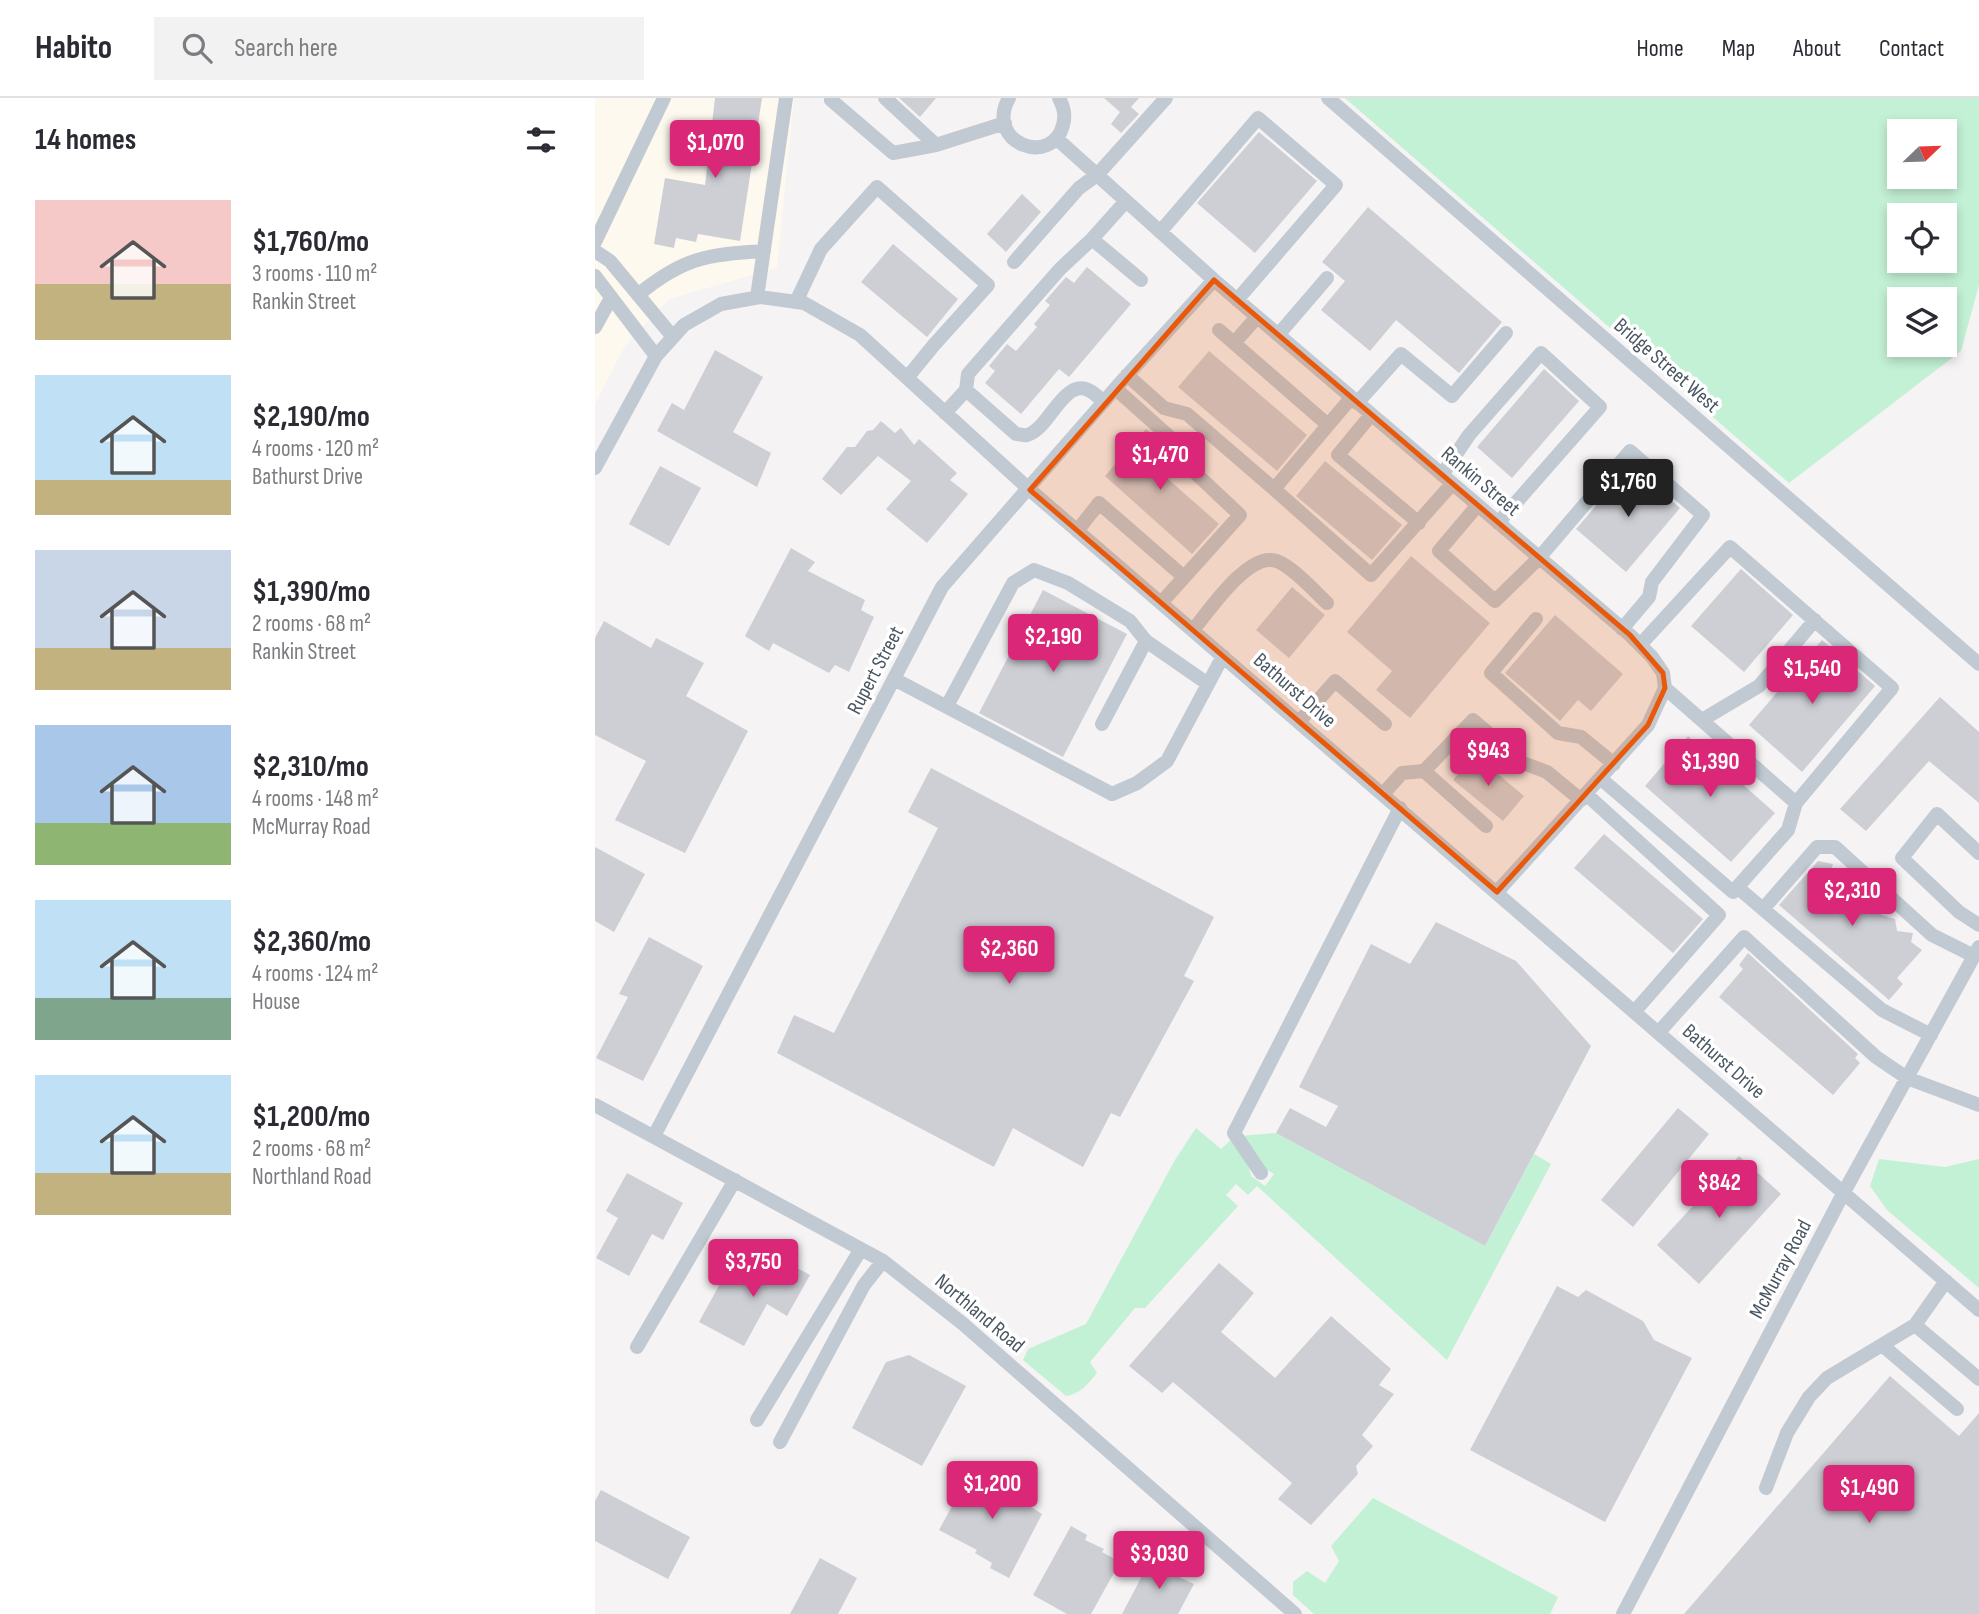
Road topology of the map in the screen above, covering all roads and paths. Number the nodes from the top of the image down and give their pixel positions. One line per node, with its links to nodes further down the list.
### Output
1 (664, 98): 16 (street)
2 (786, 98): 18 (street)
3 (832, 98): 11 (street)
4 (885, 98): 11 (street)
5 (1009, 98): 9 (street)
6 (1166, 98): 12 (street)
7 (1328, 98): 65 (street, Bridge Street West)
8 (1064, 101): 10 (street)
9 (1005, 123): 10 (street); 11 (street)
10 (1056, 138): 12 (street, Rankin Street)
11 (936, 145)
12 (1097, 175): 13 (street, Rankin Street); 19 (street)
13 (1126, 201): 14 (street, Rankin Street); 15 (street)
14 (1160, 232): 23 (street, Rankin Street); 27 (street)
15 (1093, 239): 22 (street); 40 (street)
16 (595, 243)
17 (595, 251): 24 (street)
18 (764, 251): 24 (street); 26 (street)
19 (1014, 262)
20 (595, 276): 25 (street)
21 (1327, 278): 33 (street)
22 (1140, 280)
23 (1214, 280): 27 (street, Rankin Street); 37 (street, Rupert Street)
24 (639, 294): 34 (street)
25 (611, 298): 30 (street); 36 (street)
26 (757, 298): 28 (street, Bathurst Drive); 34 (street, Bathurst Drive)
27 (1237, 300): 29 (street, Rankin Street)
28 (796, 302): 38 (street, Bathurst Drive); 38 (street)
29 (1257, 317): 33 (street, Rankin Street); 35 (street)
30 (595, 327)
31 (1219, 330): 35 (street)
32 (1506, 332): 41 (street)
33 (1278, 335): 41 (street, Rankin Street)
34 (673, 337): 36 (street, Bathurst Drive)
35 (1234, 343): 45 (street)
36 (656, 356): 46 (street, Bathurst Drive)
37 (1127, 375): 39 (street, Rupert Street); 49 (street)
38 (907, 378): 43 (street, Bathurst Drive)
39 (1116, 389): 42 (street, Rupert Street); 55 (street)
40 (966, 390): 42 (street); 43 (street)
41 (1354, 400): 44 (street, Rankin Street); 45 (street)
42 (1104, 402): 48 (street, Rupert Street)
43 (945, 413): 48 (street, Bathurst Drive)
44 (1371, 415): 47 (street, Rankin Street); 51 (street)
45 (1328, 425): 49 (street)
46 (595, 468)
47 (1447, 480): 50 (street, Rankin Street); 51 (street); 52 (street)
48 (1030, 489): 53 (street, Bathurst Drive); 66 (street, Rupert Street)
49 (1274, 489): 51 (street)
50 (1478, 506): 52 (street, Rankin Street); 54 (street)
51 (1419, 523)
52 (1498, 523): 54 (street, Rankin Street)
53 (1077, 531): 55 (street); 56 (street, Bathurst Drive)
54 (1539, 558): 60 (street, Rankin Street); 60 (street)
55 (1184, 577): 56 (street)
56 (1161, 603): 61 (street, Bathurst Drive)
57 (1327, 603): 61 (street)
58 (1537, 619): 74 (street)
59 (1815, 620): 63 (street); 70 (street); 79 (street)
60 (1622, 629): 63 (street, Rankin Street)
61 (1193, 630): 64 (street, Bathurst Drive)
62 (1146, 641): 67 (street); 69 (street); 72 (street)
63 (1640, 645): 68 (street, Rankin Street)
64 (1223, 656): 67 (street); 71 (street, Bathurst Drive)
65 (1979, 664)
66 (894, 678): 69 (street); 94 (street, Rupert Street)
67 (1208, 684): 69 (street)
68 (1665, 688): 70 (street); 74 (street)
69 (947, 706)
70 (1702, 720): 79 (street)
71 (1299, 722): 73 (street); 77 (street, Bathurst Drive)
72 (1102, 724)
73 (1385, 724)
74 (1614, 764): 76 (street)
75 (1424, 771): 77 (street); 78 (street); 81 (street)
76 (1600, 778): 78 (street); 83 (street)
77 (1383, 793): 80 (street, Bathurst Drive)
78 (1583, 797): 84 (street); 88 (street)
79 (1796, 803): 83 (street)
80 (1400, 808): 84 (street, Bathurst Drive); 95 (street)
81 (1486, 826)
82 (1979, 853): 86 (street)
83 (1737, 887): 85 (street)
84 (1497, 892): 88 (street, Bathurst Drive)
85 (1763, 909): 87 (street); 90 (street)
86 (1979, 925)
87 (1977, 952): 90 (street, McMurray Road)
88 (1635, 1011): 89 (street, Bathurst Drive)
89 (1659, 1032): 91 (street); 97 (street, Bathurst Drive)
90 (1931, 1035): 91 (street, McMurray Road)
91 (1907, 1078): 93 (street); 97 (street, McMurray Road)
92 (595, 1105): 94 (street, Northland Road)
93 (1979, 1105)
94 (654, 1136): 96 (street, Northland Road)
95 (1261, 1173)
96 (735, 1180): 98 (street, Northland Road); 104 (street)
97 (1844, 1192): 100 (street, Bathurst Drive); 111 (street, McMurray Road)
98 (861, 1250): 99 (street, Northland Road); 107 (street)
99 (883, 1261): 108 (street); 110 (street, Northland Road)
100 (1946, 1282): 101 (street, Bathurst Drive); 102 (street)
101 (1979, 1310)
102 (1915, 1325): 103 (street); 105 (street)
103 (1882, 1345): 106 (street); 109 (street)
104 (637, 1347)
105 (1979, 1379)
106 (1957, 1409)
107 (757, 1420)
108 (780, 1442)
109 (1766, 1488)
110 (1295, 1614)
111 (1623, 1614)

